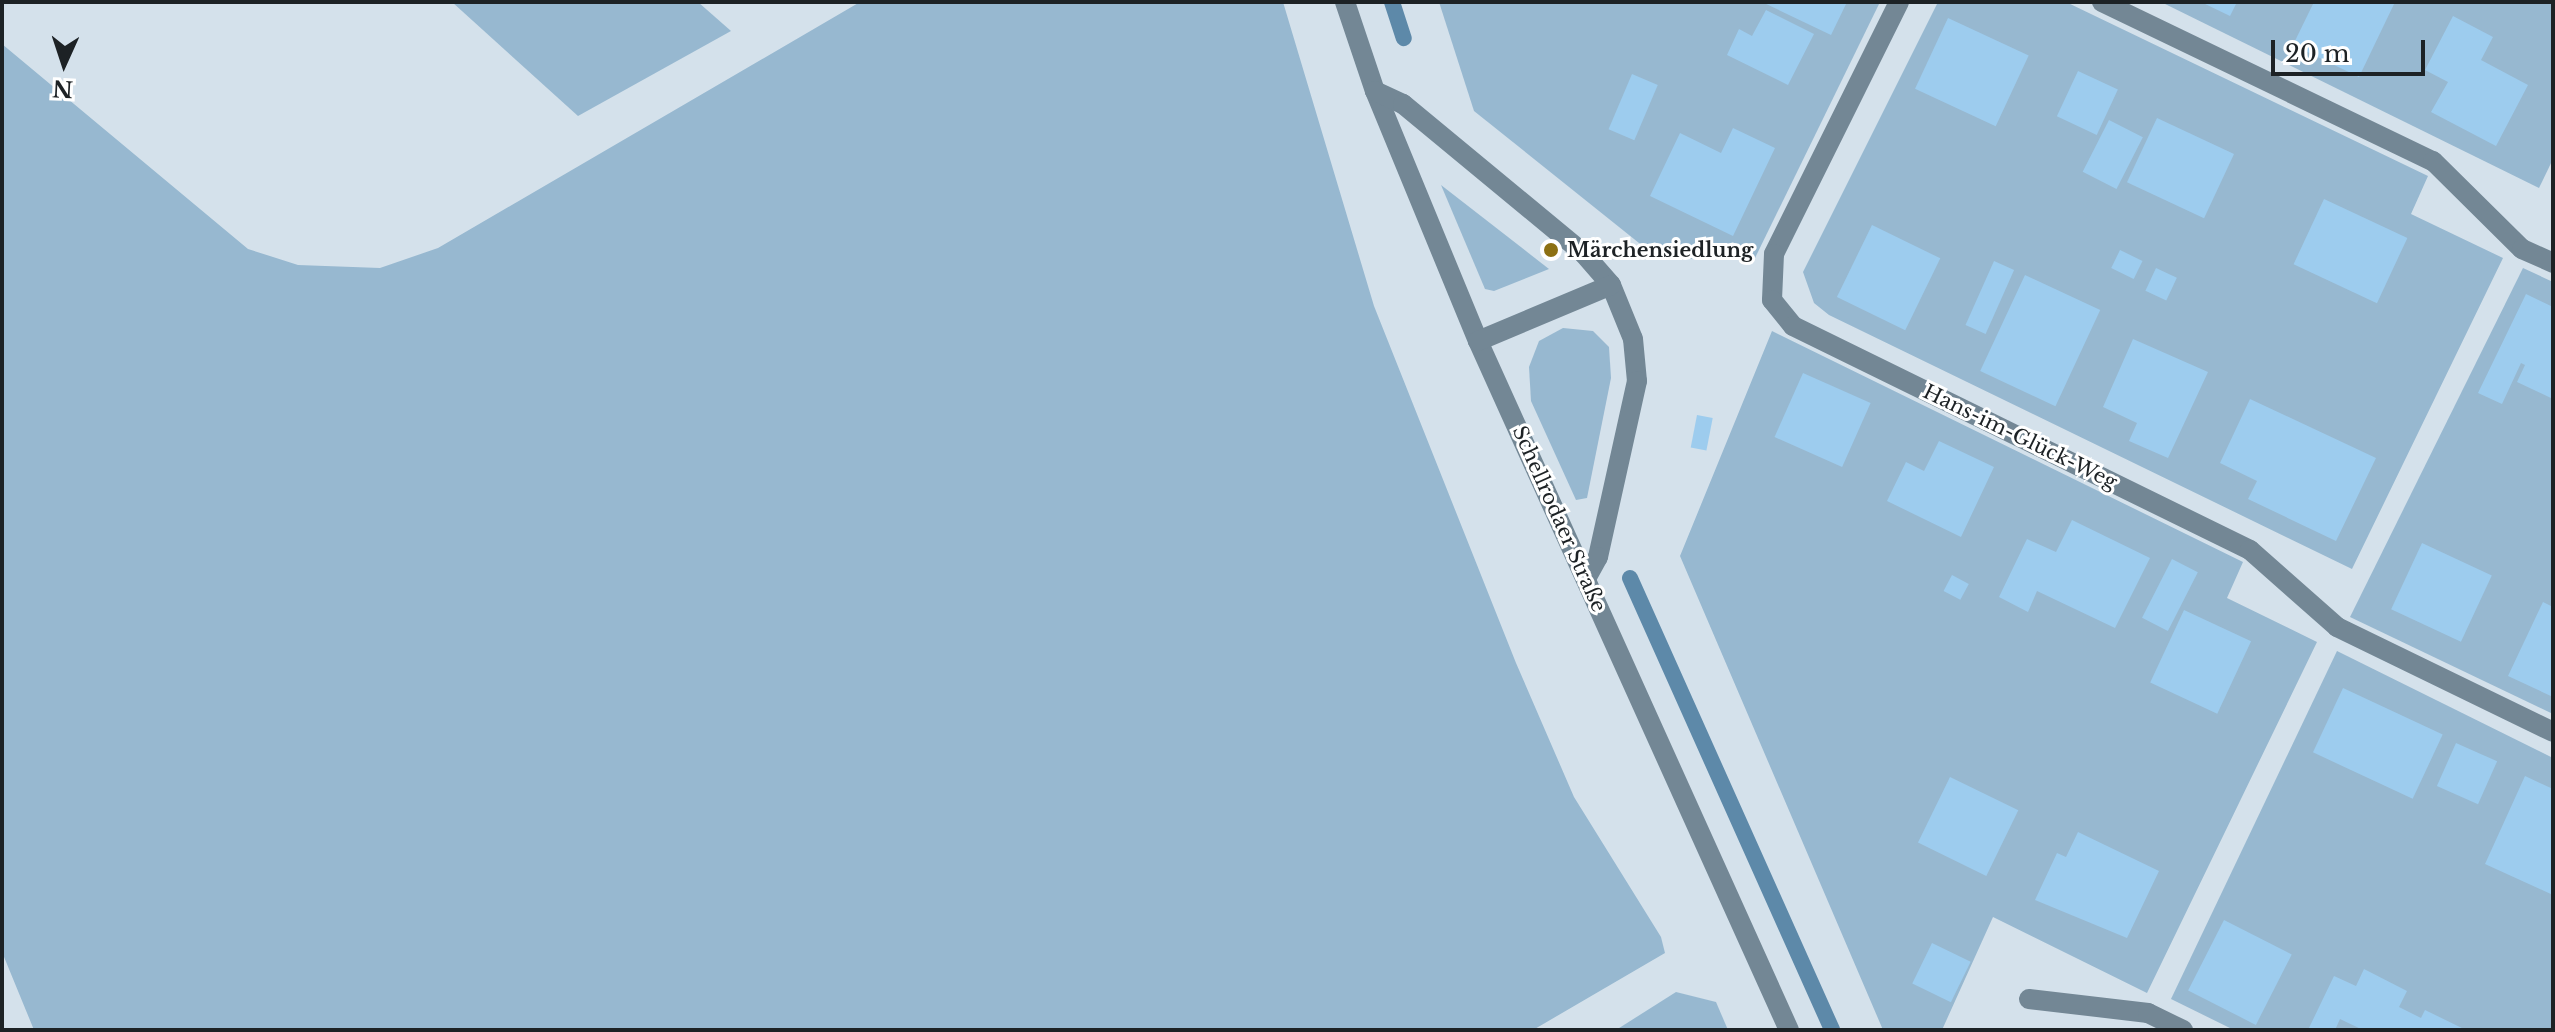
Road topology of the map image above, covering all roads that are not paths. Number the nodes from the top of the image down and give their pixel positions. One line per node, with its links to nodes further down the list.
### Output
1 (1345, 2): 4 (street, Schellrodaer Straße)
2 (1899, 2): 9 (street, Hans-im-Glück-Weg)
3 (2102, 2): 5 (street)
4 (1375, 91): 6 (street); 7 (street, Schellrodaer Straße)
5 (2553, 263)
6 (1611, 285): 7 (street); 8 (street)
7 (1478, 341): 8 (street, Schellrodaer Straße)
8 (1586, 579): 11 (street, Schellrodaer Straße)
9 (2553, 732)
10 (2029, 999): 12 (street)
11 (1789, 1030)
12 (2183, 1030)

